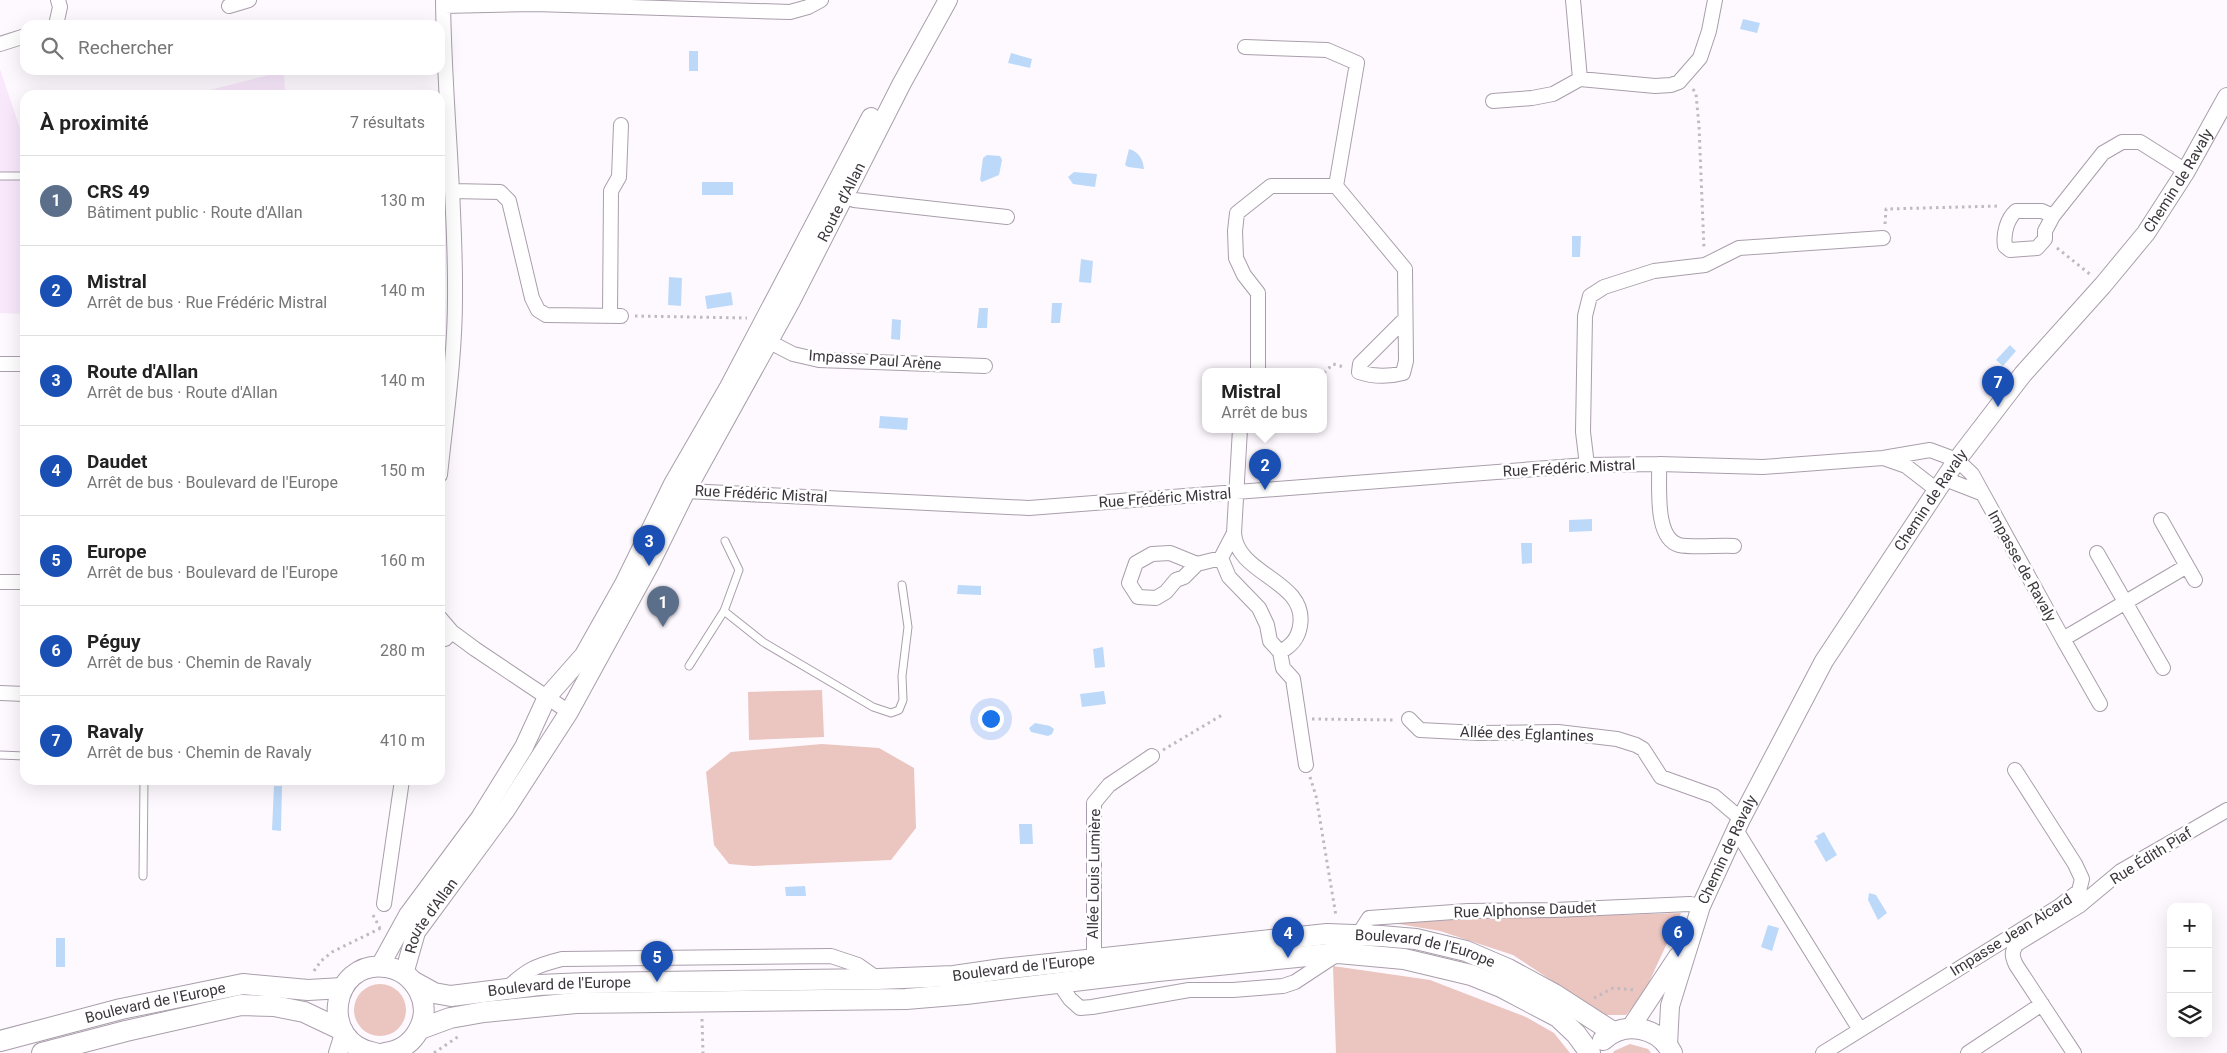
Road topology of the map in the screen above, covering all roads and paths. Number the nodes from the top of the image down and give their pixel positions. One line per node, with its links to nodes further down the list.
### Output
1 (58, 0): 10 (street)
2 (249, 0): 9 (street)
3 (822, 0): 8 (street)
4 (934, 0): 26 (street, Route d'Allan)
5 (948, 0): 26 (street, Route d'Allan)
6 (1573, 0): 17 (street)
7 (1715, 0): 16 (street)
8 (443, 3): 11 (street)
9 (229, 6)
10 (57, 20)
11 (444, 20)
12 (20, 38): 13 (street)
13 (0, 44)
14 (445, 45): 25 (street)
15 (1245, 47): 24 (street)
16 (1685, 76): 17 (street); 32 (path)
17 (1580, 80): 19 (street)
18 (2227, 97): 21 (street, Chemin de Ravaly)
19 (1493, 101)
20 (621, 124): 34 (street)
21 (2186, 171): 28 (street); 33 (street, Chemin de Ravaly)
22 (0, 176): 23 (lane)
23 (20, 176)
24 (1336, 186): 35 (street); 40 (street)
25 (452, 191): 34 (street); 43 (street)
26 (841, 192): 29 (street); 36 (street, Route d'Allan)
27 (2014, 212): 28 (street); 30 (path); 31 (street)
28 (2053, 216): 31 (street)
29 (1008, 217)
30 (1883, 238): 32 (street)
31 (2045, 239): 33 (path)
32 (1705, 265): 48 (street)
33 (2103, 285): 46 (street, Chemin de Ravaly)
34 (616, 316): 36 (path)
35 (1404, 320): 42 (street); 42 (street)
36 (760, 331): 39 (street, Impasse Paul Arène); 50 (street, Route d'Allan)
37 (0, 364): 38 (street)
38 (20, 364)
39 (985, 366)
40 (1258, 368)
41 (1327, 370): 42 (path)
42 (1359, 372)
43 (445, 412)
44 (1240, 433): 51 (street)
45 (1883, 458): 46 (street, Rue Frédéric Mistral); 47 (street, Rue Frédéric Mistral); 49 (street, Rue Frédéric Mistral)
46 (1958, 460): 49 (street, Chemin de Ravaly); 52 (street, Impasse de Ravaly)
47 (1659, 464): 48 (street, Rue Frédéric Mistral); 56 (street)
48 (1587, 465): 51 (street, Rue Frédéric Mistral)
49 (1941, 485): 52 (street, Impasse de Ravaly); 89 (street, Chemin de Ravaly)
50 (679, 487): 51 (street, Rue Frédéric Mistral); 67 (street, Route d'Allan)
51 (1238, 492): 54 (street)
52 (1982, 493): 69 (street, Impasse de Ravaly)
53 (2161, 520): 60 (street)
54 (1234, 533): 58 (street); 70 (street)
55 (725, 541): 66 (lane)
56 (1734, 546)
57 (2097, 553): 65 (street)
58 (1221, 558): 59 (street); 70 (street)
59 (1197, 564): 59 (street)
60 (2187, 566): 61 (street); 65 (street, Impasse de Ravaly)
61 (2195, 580)
62 (0, 582): 63 (street)
63 (20, 582)
64 (902, 585): 66 (lane)
65 (2126, 602): 69 (street, Impasse de Ravaly); 72 (street)
66 (724, 611): 71 (lane)
67 (613, 617): 75 (street, Route d'Allan); 77 (street, Route d'Allan)
68 (446, 636): 75 (street)
69 (2063, 640): 76 (street, Impasse de Ravaly)
70 (1280, 652): 79 (street)
71 (689, 666)
72 (2163, 668)
73 (0, 693): 74 (street)
74 (20, 694)
75 (547, 697): 77 (street); 97 (street, Route d'Allan)
76 (2100, 704)
77 (569, 712): 99 (street, Route d'Allan)
78 (1222, 715): 83 (path)
79 (1298, 719): 80 (path); 84 (street)
80 (1409, 719): 89 (street, Allée des Églantines)
81 (0, 755): 82 (lane)
82 (20, 756)
83 (1152, 756): 96 (street, Allée Louis Lumière)
84 (1306, 765): 95 (path)
85 (2015, 770): 106 (street, Impasse Jean Aicard)
86 (144, 785): 90 (lane)
87 (401, 785): 91 (street)
88 (2227, 810): 102 (street, Rue Édith Piaf)
89 (1738, 825): 92 (street, Chemin de Ravaly); 106 (street, Allée des Églantines)
90 (143, 876)
91 (384, 904)
92 (1701, 906): 94 (street, Chemin de Ravaly); 95 (street, Rue Alphonse Daudet)
93 (384, 930): 98 (path)
94 (1690, 939): 105 (street, Chemin de Ravaly); 110 (street, Chemin de Ravaly)
95 (1345, 941): 96 (main road, Boulevard de l'Europe); 100 (main road, Boulevard de l'Europe); 100 (street); 105 (main road, Boulevard de l'Europe); 116 (main road, Boulevard de l'Europe)
96 (1094, 959): 99 (main road, Boulevard de l'Europe)
97 (380, 966): 99 (main road, Boulevard de l'Europe); 101 (main road)
98 (313, 974)
99 (409, 978): 104 (main road)
100 (1059, 983): 104 (main road, Boulevard de l'Europe)
101 (343, 988): 108 (main road); 109 (main road, Boulevard de l'Europe)
102 (2042, 1004): 118 (street); 119 (street)
103 (702, 1018): 115 (path)
104 (420, 1029): 113 (main road)
105 (1622, 1030): 110 (main road, Boulevard de l'Europe); 116 (main road)
106 (1860, 1030): 117 (street, Impasse Jean Aicard)
107 (461, 1031): 114 (path)
108 (341, 1039): 111 (main road, Boulevard de l'Europe); 112 (main road, Boulevard de l'Europe)
109 (0, 1040)
110 (1670, 1049)
111 (42, 1053)
112 (375, 1053)
113 (385, 1053)
114 (434, 1053)
115 (703, 1053)
116 (1592, 1053)
117 (1823, 1053)
118 (1968, 1053)
119 (2074, 1053)

